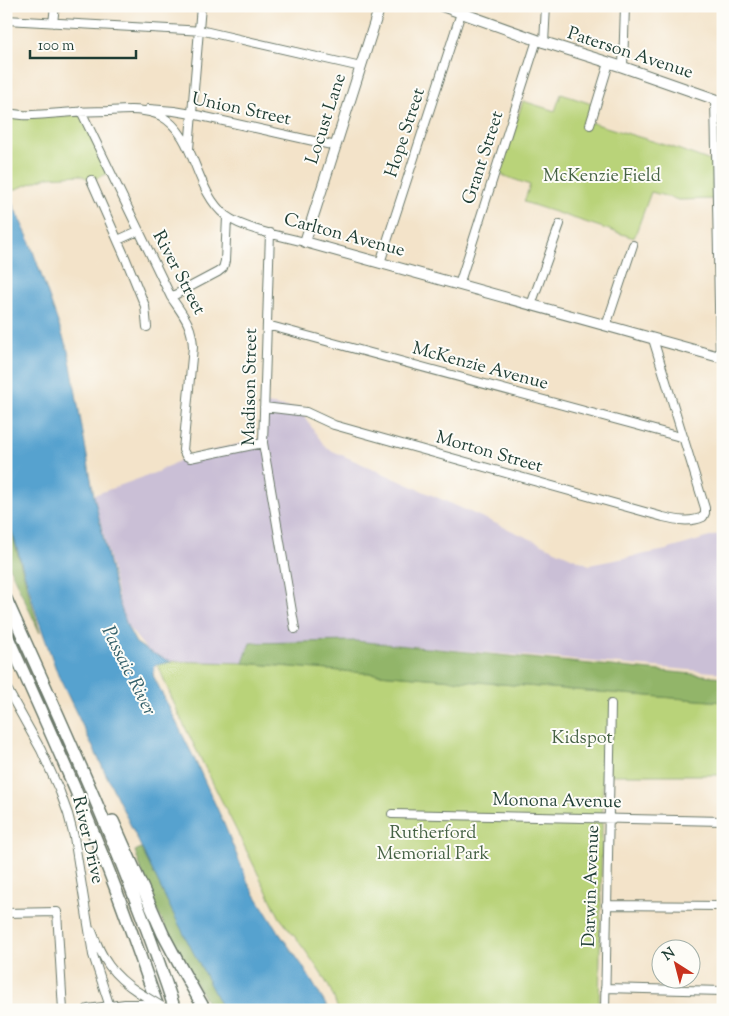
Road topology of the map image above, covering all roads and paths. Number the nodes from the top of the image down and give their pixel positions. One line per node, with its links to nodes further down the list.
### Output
1 (55, 6): 9 (street)
2 (202, 6): 10 (street)
3 (380, 6): 13 (main road, Locust Lane)
4 (442, 6): 7 (main road, Paterson Avenue)
5 (546, 6): 11 (street, Grant Street)
6 (626, 6): 14 (street)
7 (464, 11): 11 (main road, Paterson Avenue); 31 (street, Hope Street)
8 (6, 20): 9 (street)
9 (53, 23): 10 (street)
10 (199, 31): 13 (street); 19 (street)
11 (541, 42): 12 (main road, Paterson Avenue); 32 (street, Grant Street)
12 (609, 63): 14 (main road, Paterson Avenue); 20 (street)
13 (361, 67): 21 (main road, Locust Lane)
14 (623, 67): 15 (main road, Paterson Avenue)
15 (719, 101): 39 (street)
16 (138, 110): 17 (street, Carlton Avenue); 19 (street, Union Street); 22 (street, Carlton Avenue)
17 (81, 111): 18 (street, Carlton Avenue); 26 (street, River Street)
18 (6, 112)
19 (192, 114): 21 (street, Union Street); 22 (street)
20 (590, 125)
21 (336, 146): 29 (main road, Locust Lane)
22 (189, 150): 24 (street, Carlton Avenue)
23 (91, 180): 28 (street)
24 (227, 217): 27 (street, Carlton Avenue); 33 (street)
25 (560, 224): 34 (street)
26 (138, 231): 28 (street); 33 (street, River Street)
27 (270, 233): 29 (street, Carlton Avenue); 35 (street, Madison Street)
28 (118, 240): 37 (street)
29 (305, 242): 31 (main road, Carlton Avenue)
30 (633, 245): 36 (street)
31 (380, 263): 32 (main road, Carlton Avenue)
32 (458, 285): 34 (main road, Carlton Avenue)
33 (171, 297): 42 (street, River Street)
34 (531, 305): 36 (main road, Carlton Avenue)
35 (267, 324): 40 (street, Madison Street); 41 (street, McKenzie Avenue)
36 (606, 326): 38 (main road, Carlton Avenue)
37 (147, 327)
38 (653, 339): 39 (main road, Carlton Avenue); 41 (street)
39 (721, 358)
40 (264, 408): 41 (street, Morton Street); 42 (street, Madison Street)
41 (684, 438)
42 (263, 443): 44 (street, Madison Street)
43 (6, 599): 48 (highway)
44 (295, 629)
45 (6, 633): 56 (highway)
46 (6, 687): 55 (street, River Drive)
47 (611, 704): 50 (street, Darwin Avenue)
48 (62, 725): 65 (highway); 66 (highway)
49 (392, 814): 50 (street, Monona Avenue)
50 (610, 818): 51 (street, Monona Avenue); 52 (street, Darwin Avenue)
51 (723, 821)
52 (606, 905): 53 (street); 57 (street, Darwin Avenue)
53 (723, 906)
54 (6, 913): 60 (street)
55 (88, 920): 59 (street, River Drive); 64 (street, bridge)
56 (145, 970): 62 (highway); 63 (highway)
57 (605, 988): 58 (street); 67 (street, Darwin Avenue)
58 (723, 991)
59 (111, 1008): 61 (main road); 64 (main road, bridge)
60 (63, 1010)
61 (88, 1010)
62 (155, 1010)
63 (159, 1010)
64 (166, 1010)
65 (176, 1010)
66 (206, 1010)
67 (605, 1010)

